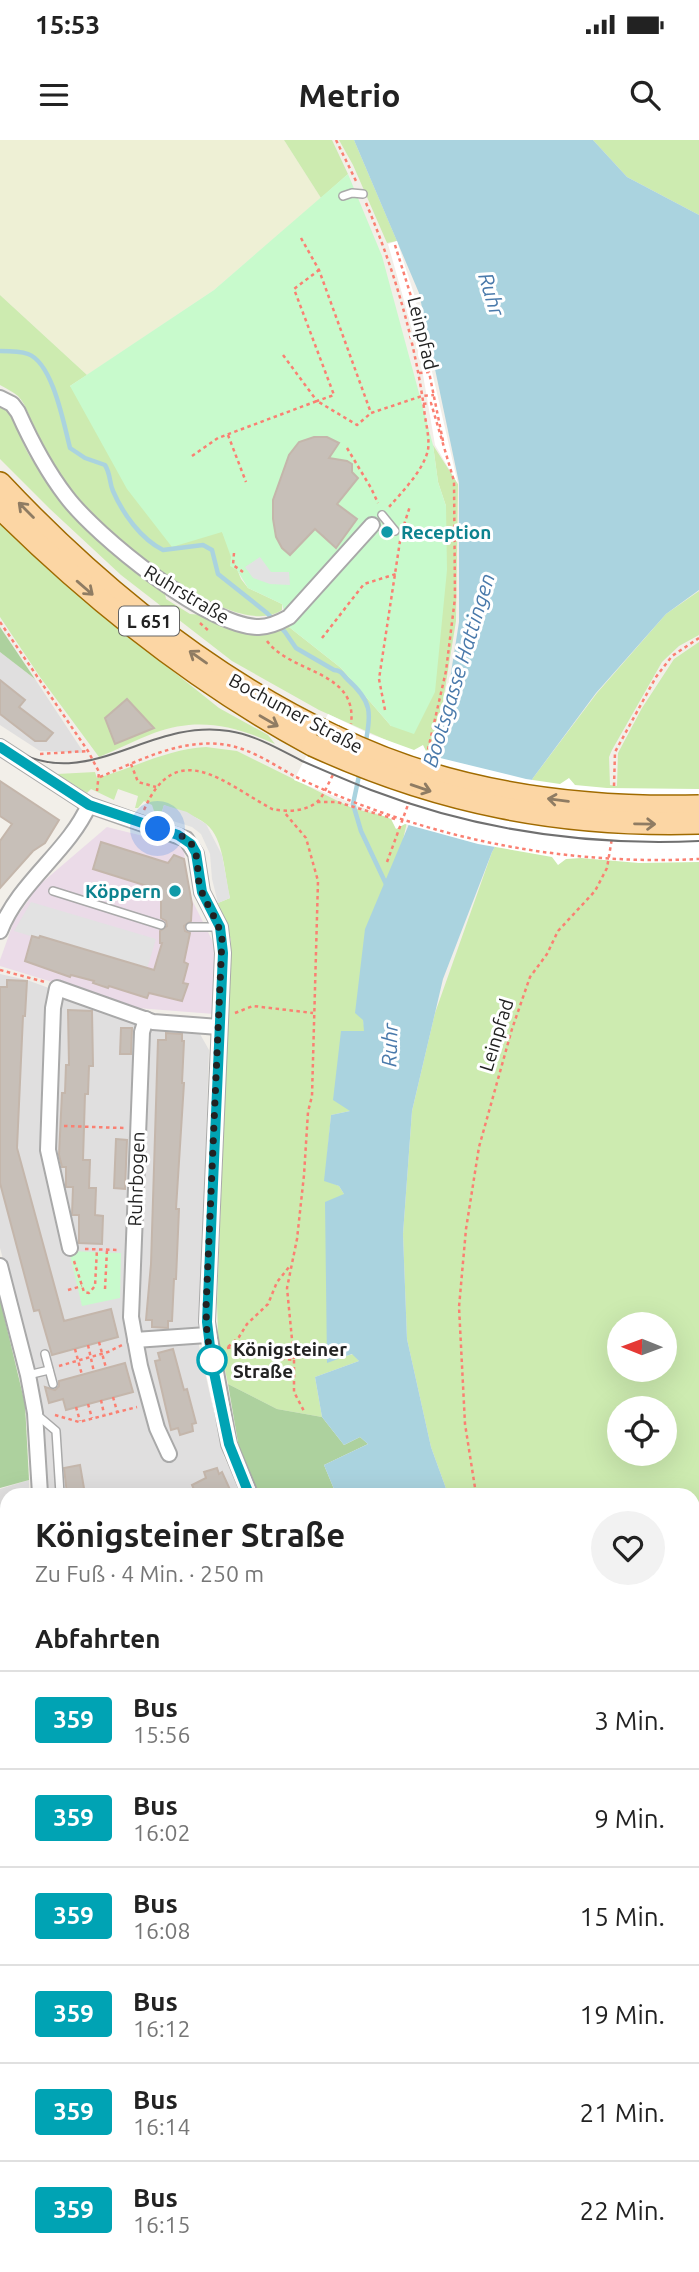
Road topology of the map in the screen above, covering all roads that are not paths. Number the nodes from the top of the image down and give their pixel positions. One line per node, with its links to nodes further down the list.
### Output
1 (363, 194): 2 (lane)
2 (343, 196)
3 (0, 398): 6 (street, Ruhrstraße)
4 (0, 484): 8 (main road, Bochumer Straße / L 651, one-way to 4)
5 (0, 508): 8 (main road, Bochumer Straße / L 651, one-way to 8)
6 (377, 520): 7 (lane)
7 (395, 531)
8 (316, 737): 11 (main road, Bochumer Straße / L 651, one-way to 8, bridge); 12 (main road, Bochumer Straße / L 651, one-way to 12, bridge)
9 (0, 747): 10 (street)
10 (92, 801): 16 (street); 17 (street)
11 (699, 806)
12 (699, 823)
13 (53, 891): 14 (lane)
14 (160, 925)
15 (190, 927): 16 (lane)
16 (220, 927): 19 (street)
17 (0, 931)
18 (146, 1019): 19 (street); 20 (street); 23 (street, Ruhrbogen)
19 (219, 1023): 22 (street)
20 (75, 1249)
21 (0, 1266): 26 (street)
22 (207, 1335): 23 (street); 32 (street)
23 (135, 1340): 29 (street, Ruhrbogen)
24 (44, 1354): 25 (lane)
25 (49, 1370): 26 (lane); 27 (lane)
26 (28, 1374): 28 (street)
27 (53, 1384)
28 (35, 1413): 30 (street); 31 (lane)
29 (169, 1454)
30 (40, 1488)
31 (60, 1488)
32 (247, 1488)

